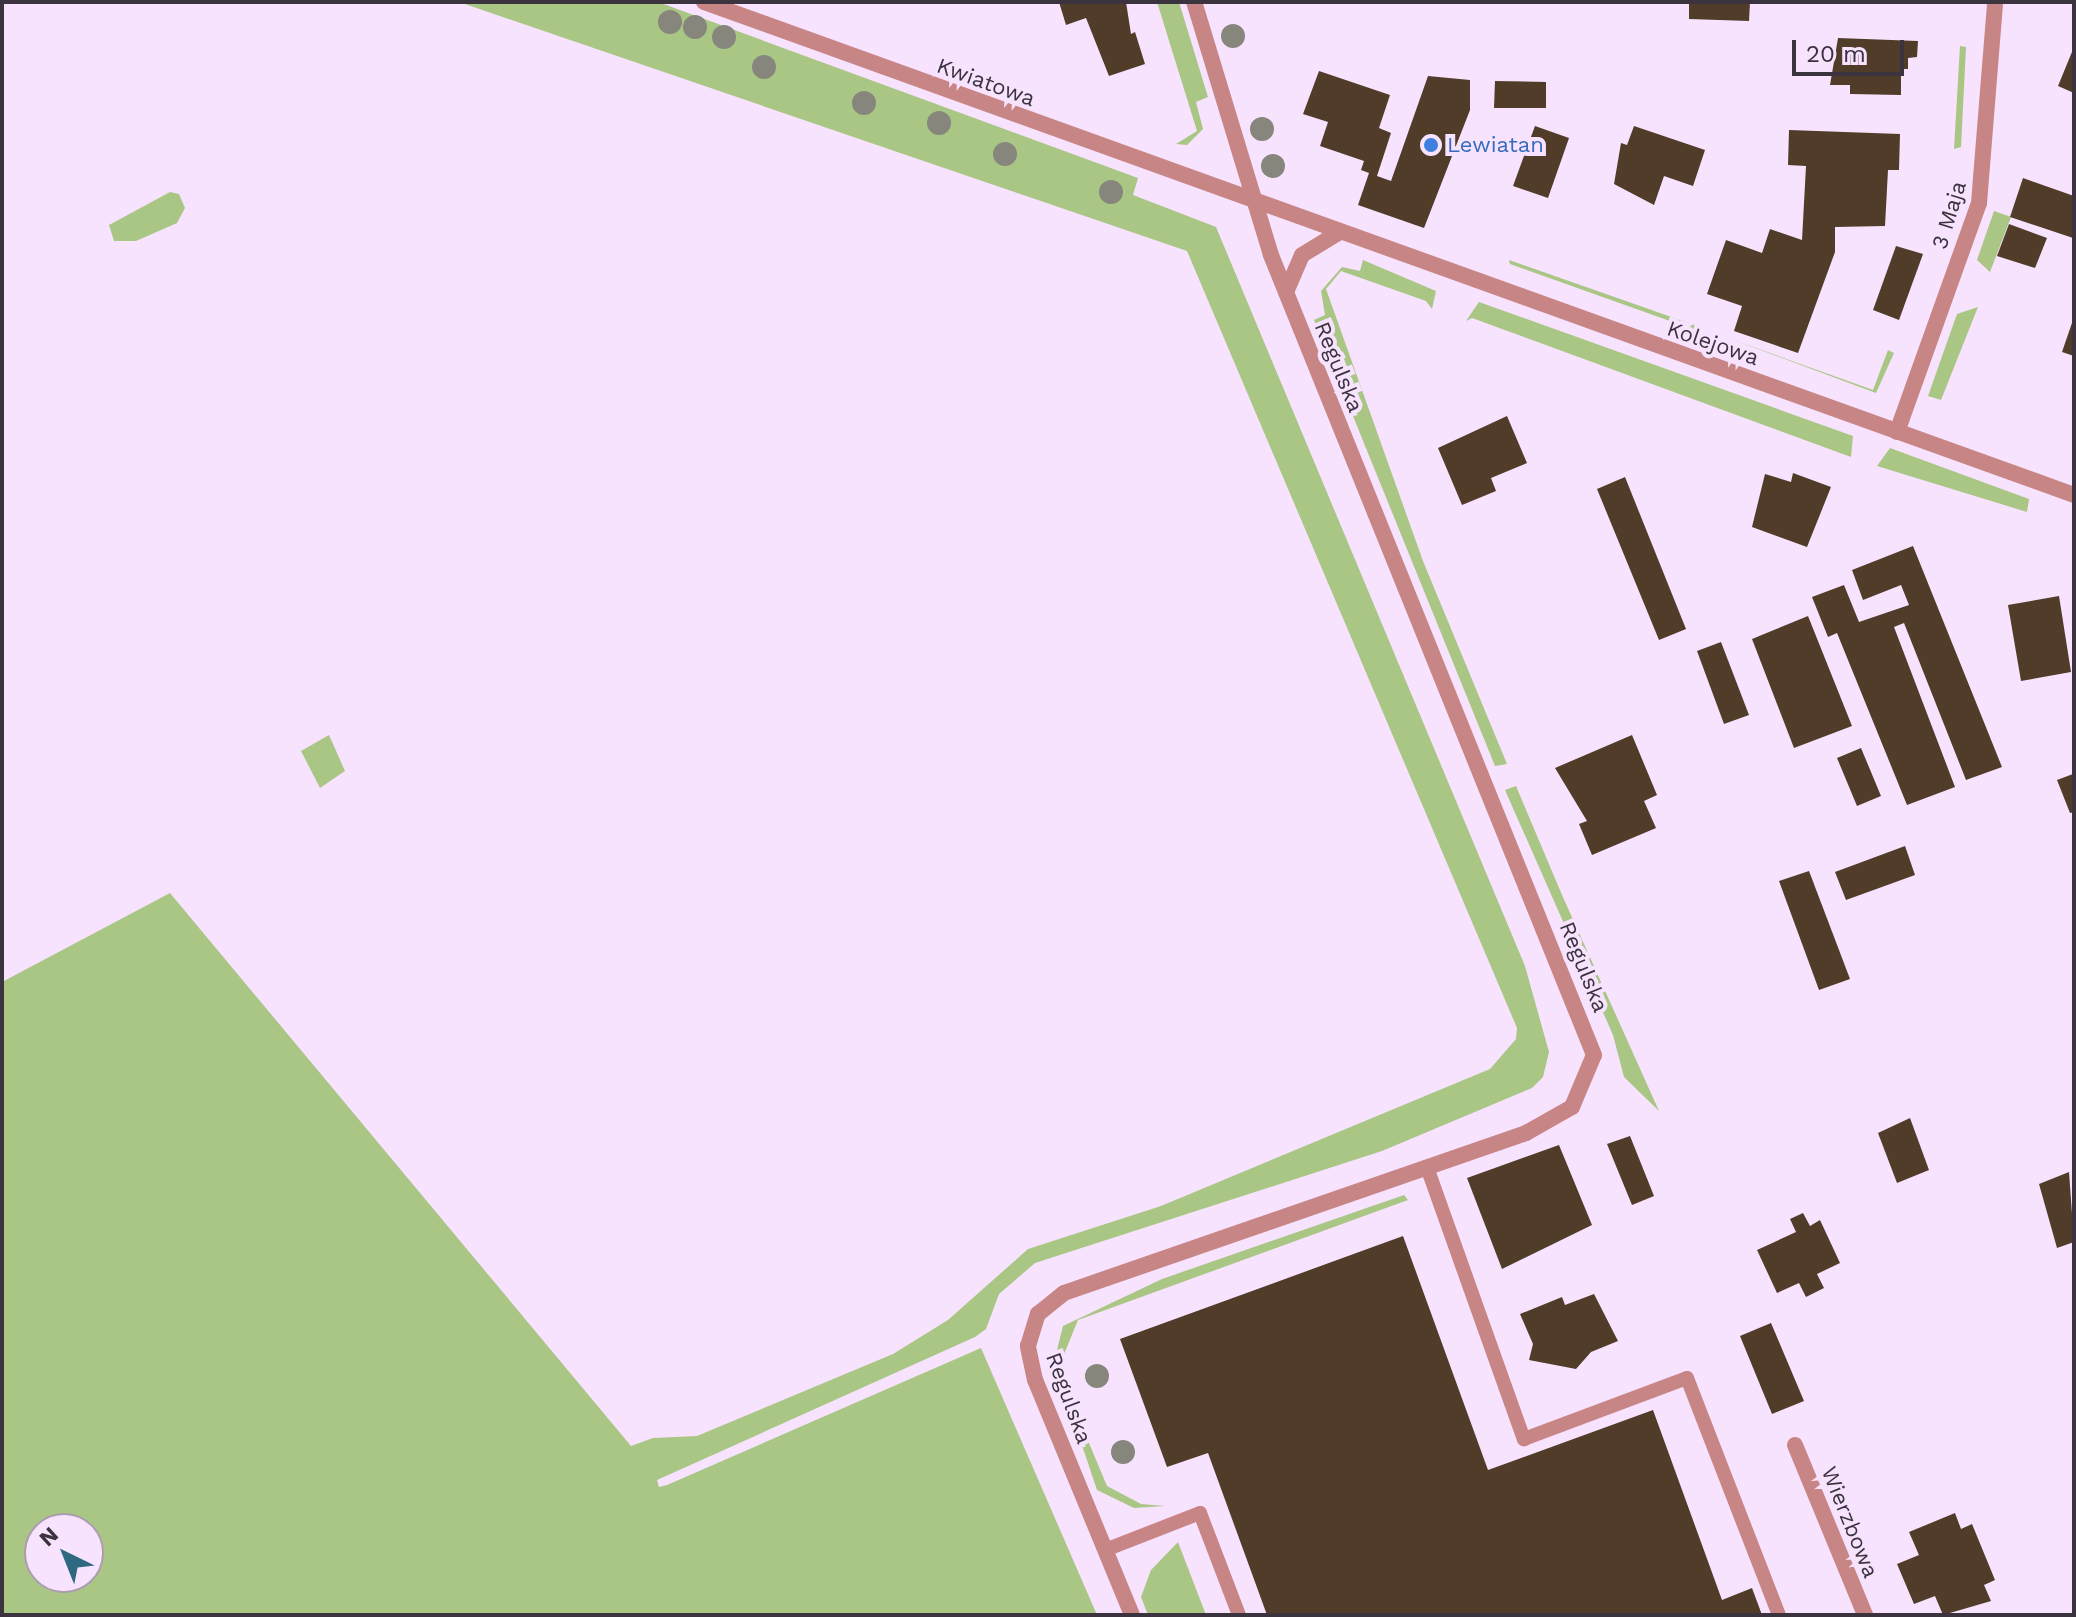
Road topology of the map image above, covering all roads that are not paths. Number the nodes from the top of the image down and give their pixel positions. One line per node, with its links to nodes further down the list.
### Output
1 (704, 2): 4 (street, Kwiatowa)
2 (1194, 2): 4 (street, Regulska)
3 (1995, 2): 7 (street, 3 Maja)
4 (1254, 202): 5 (street, Kolejowa); 6 (street, Regulska)
5 (1338, 233): 6 (street); 7 (street, Kolejowa)
6 (1286, 292): 9 (street, Regulska)
7 (1897, 432): 8 (street, Kolejowa)
8 (2074, 495)
9 (1428, 1170): 11 (street, Regulska); 14 (lane)
10 (1795, 1445): 15 (street, Wierzbowa)
11 (1105, 1550): 12 (street, Regulska); 13 (lane)
12 (1132, 1615)
13 (1239, 1615)
14 (1779, 1615)
15 (1865, 1615)

